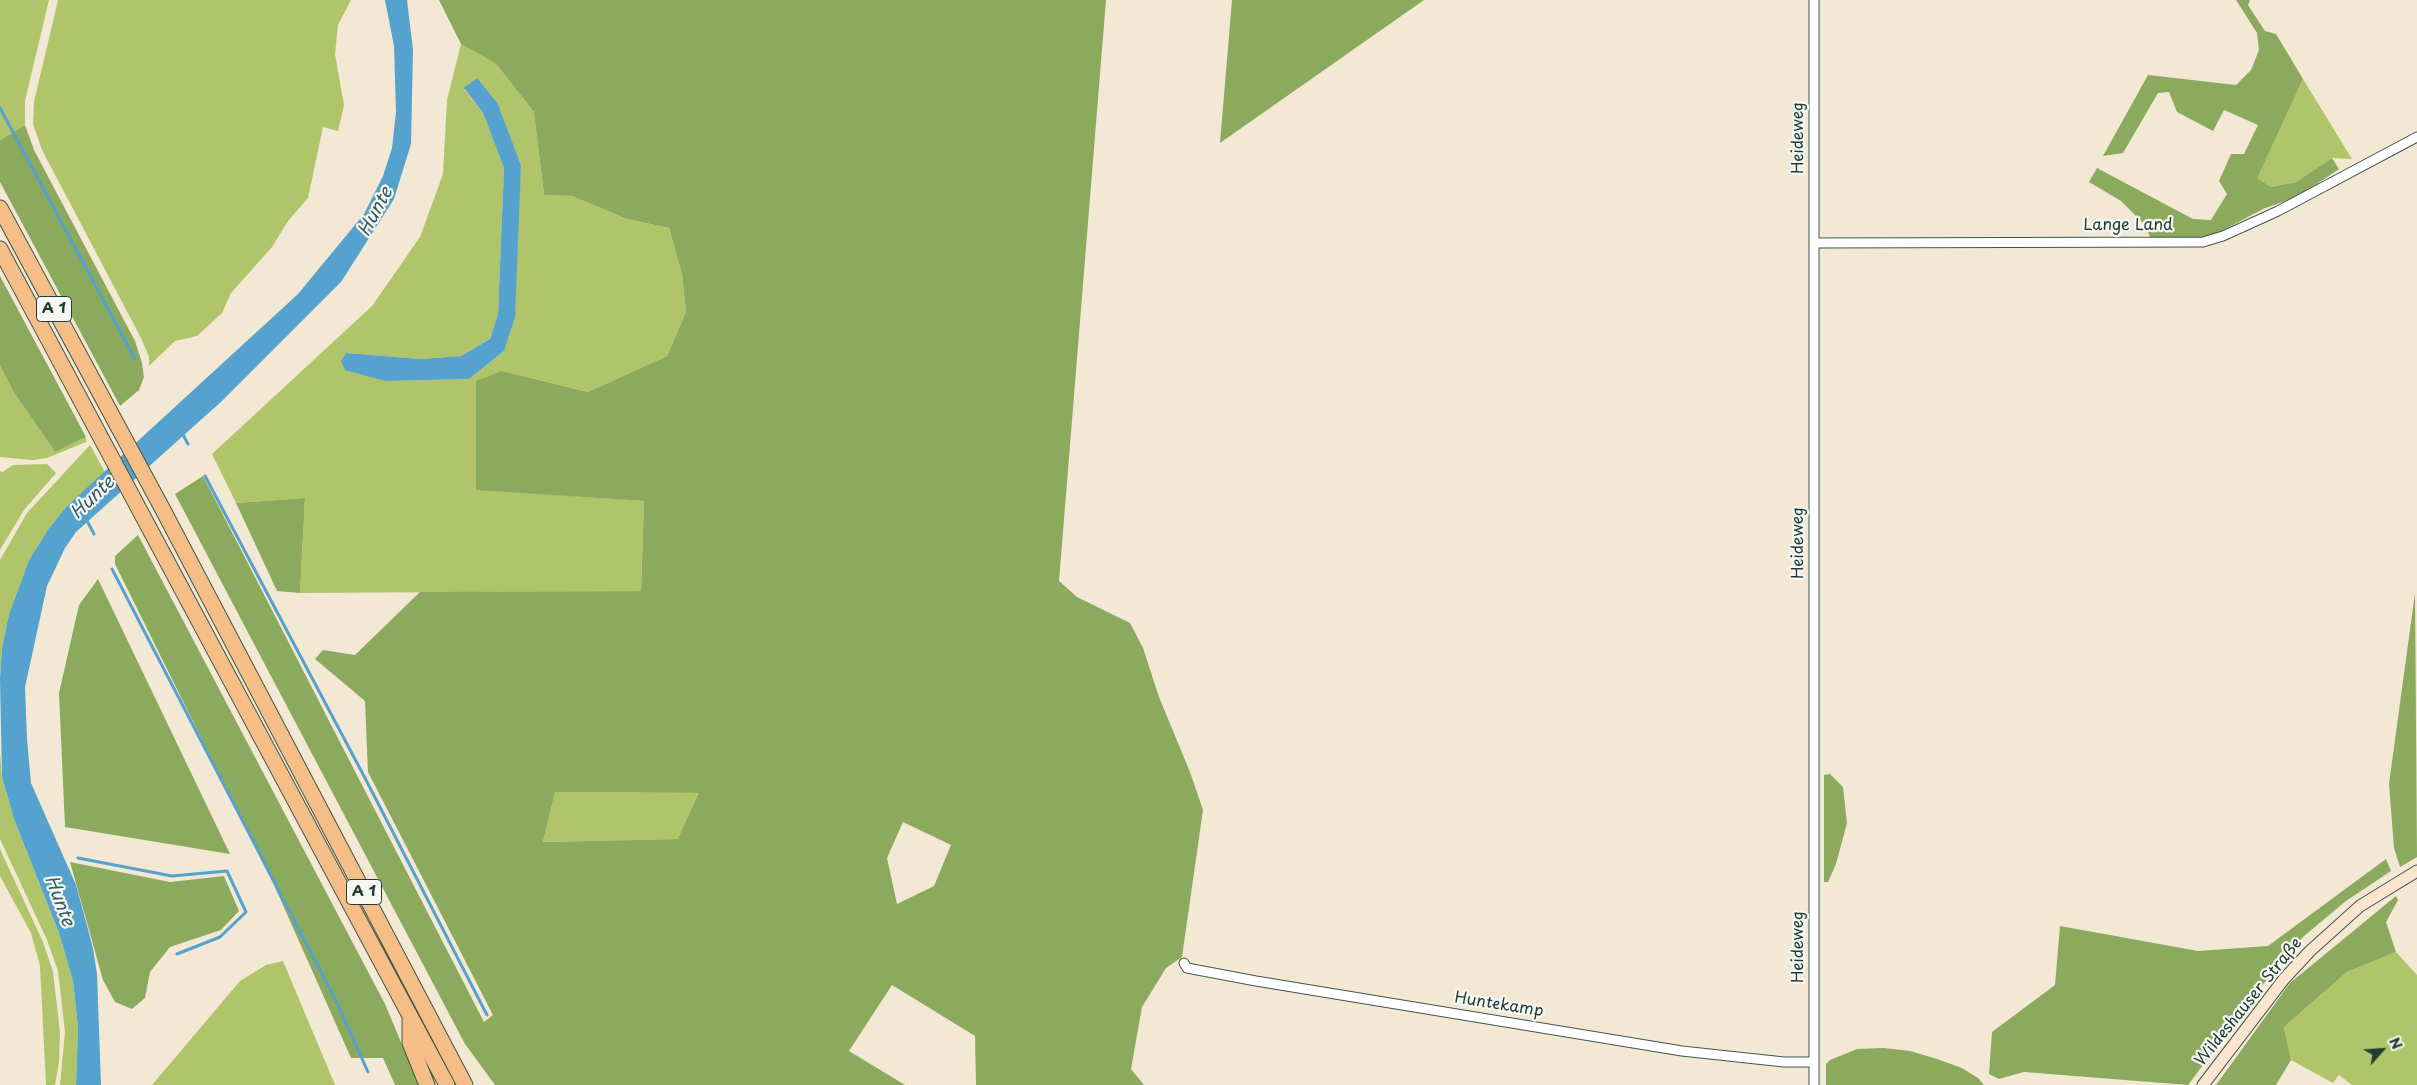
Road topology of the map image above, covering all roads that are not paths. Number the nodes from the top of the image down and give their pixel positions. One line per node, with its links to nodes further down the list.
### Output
1 (1814, 0): 4 (street, Heideweg)
2 (2417, 138): 4 (street, Lange Land)
3 (0, 208): 12 (highway, A 1)
4 (1814, 242): 9 (street, Heideweg)
5 (0, 249): 8 (highway, A 1)
6 (2417, 871): 14 (main road, Wildeshauser Straße)
7 (1184, 963): 9 (street, Huntekamp)
8 (410, 1014): 10 (highway); 11 (highway, A 1)
9 (1814, 1062): 13 (street, Heideweg)
10 (427, 1085)
11 (447, 1085)
12 (465, 1085)
13 (1814, 1085)
14 (2203, 1085)

